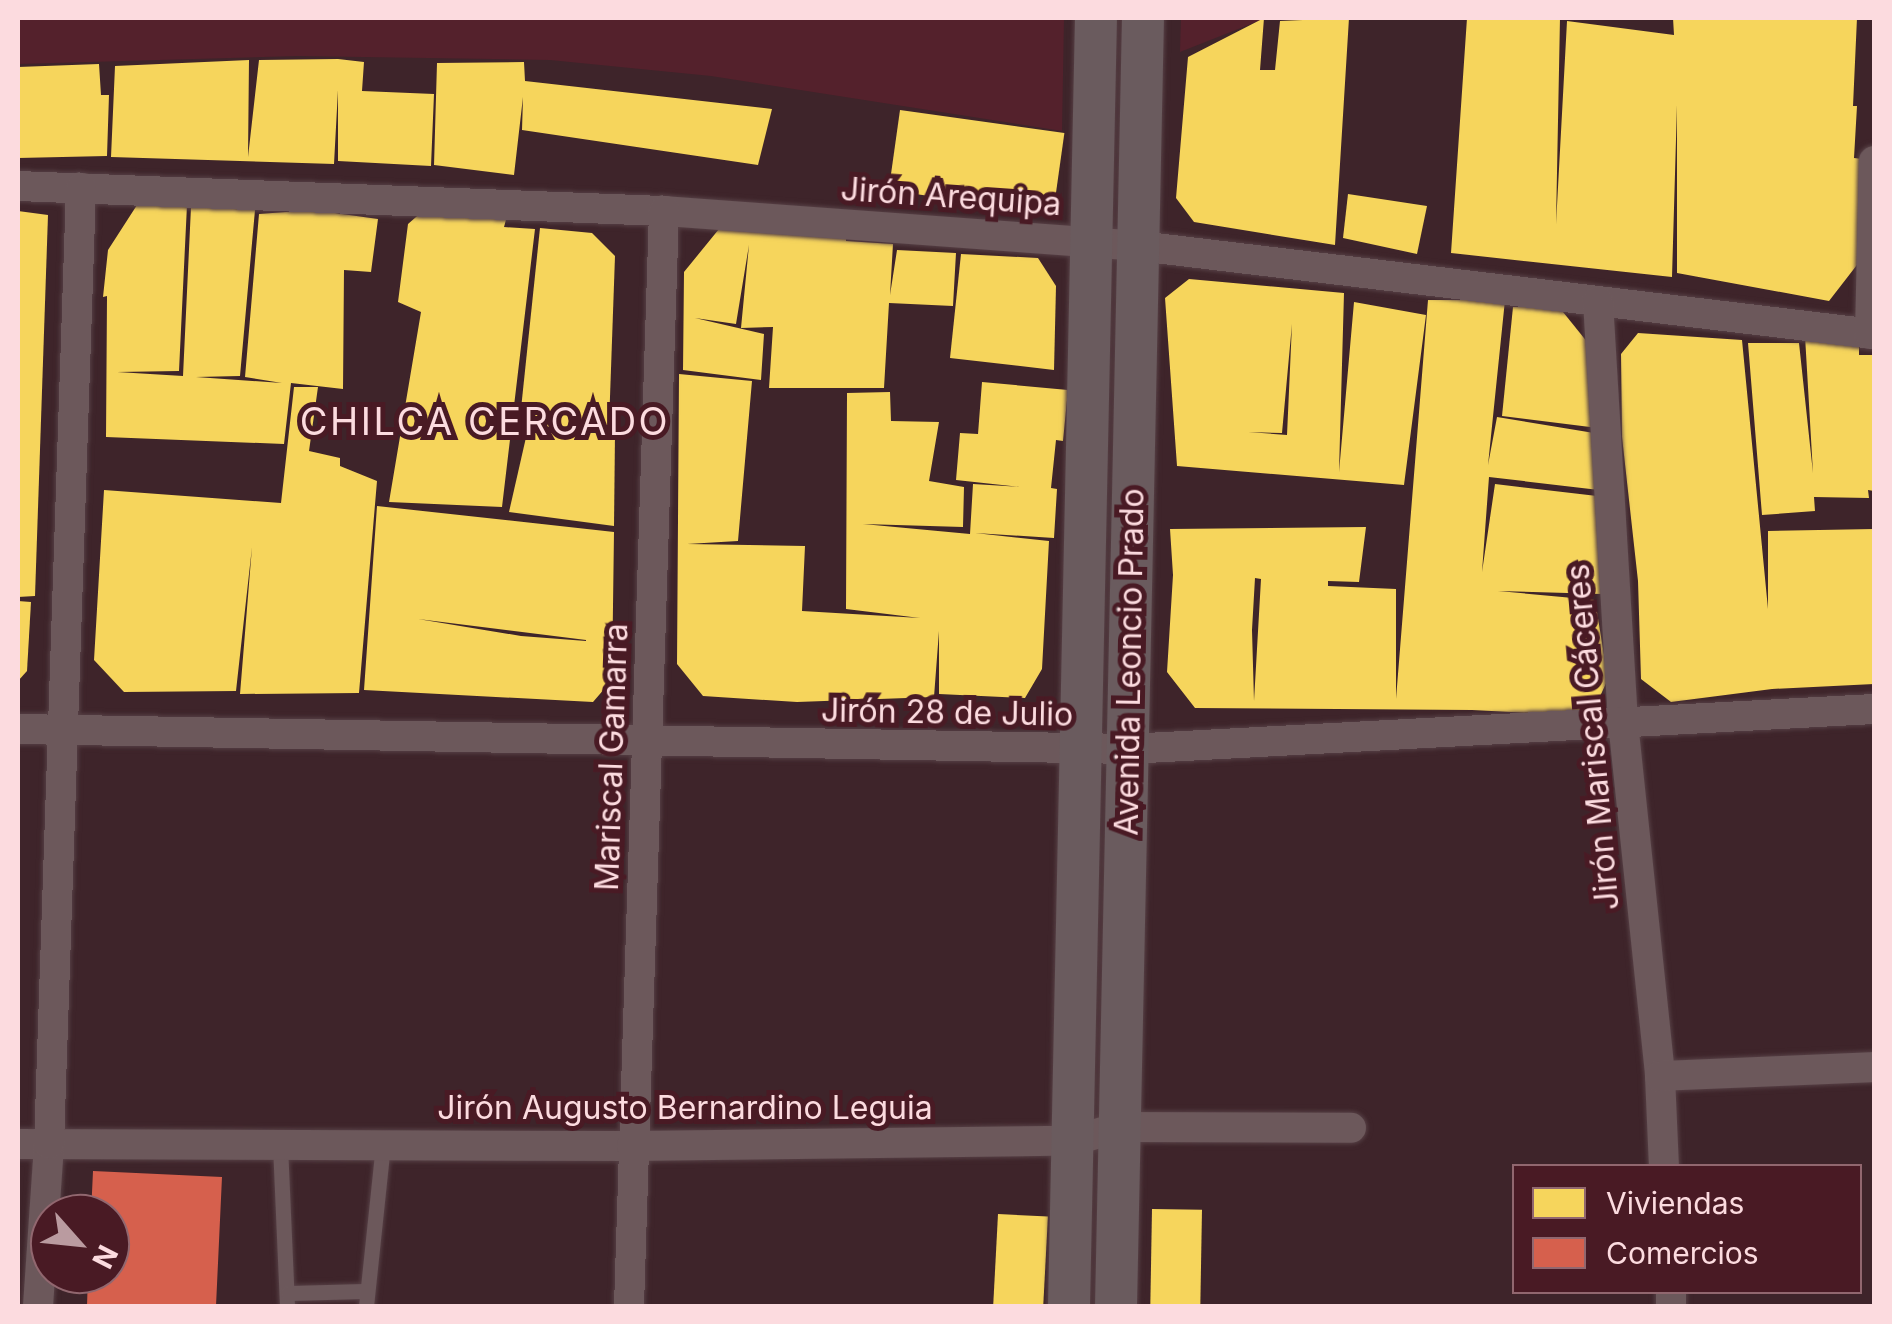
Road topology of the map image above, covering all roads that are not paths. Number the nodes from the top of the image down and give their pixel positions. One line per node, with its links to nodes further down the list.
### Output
1 (1096, 18): 7 (street, Avenida Leoncio Prado)
2 (1143, 18): 8 (street, Avenida Leoncio Prado)
3 (1874, 161): 10 (street)
4 (18, 186): 5 (street, Jirón Arequipa)
5 (80, 188): 6 (street, Jirón Arequipa); 14 (street)
6 (664, 210): 7 (street, Jirón Arequipa); 15 (street, Mariscal Gamarra)
7 (1091, 242): 8 (street, Jirón Arequipa); 16 (street, Avenida Leoncio Prado)
8 (1139, 246): 9 (street, Jirón Arequipa); 17 (street, Avenida Leoncio Prado)
9 (1598, 301): 10 (street, Jirón Arequipa); 12 (street, Jirón Mariscal Cáceres)
10 (1872, 334)
11 (1874, 709): 12 (street, Jirón 28 de Julio)
12 (1623, 722): 17 (street, Jirón 28 de Julio); 19 (street, Jirón Mariscal Cáceres)
13 (18, 729): 14 (street, Jirón 28 de Julio)
14 (63, 730): 15 (street, Jirón 28 de Julio); 24 (street)
15 (648, 743): 16 (street, Jirón 28 de Julio); 27 (street, Mariscal Gamarra)
16 (1080, 750): 17 (street, Jirón 28 de Julio); 22 (street, Avenida Leoncio Prado)
17 (1128, 750): 20 (street, Avenida Leoncio Prado)
18 (1874, 1067): 19 (street)
19 (1660, 1076): 28 (street, Jirón Mariscal Cáceres)
20 (1120, 1127): 21 (street, Jirón Augusto Bernardino Leguia); 22 (street, Jirón Augusto Bernardino Leguia); 34 (street, Avenida Leoncio Prado)
21 (1350, 1128)
22 (1072, 1141): 27 (street, Jirón Augusto Bernardino Leguia); 33 (street, Avenida Leoncio Prado)
23 (18, 1144): 24 (street, Jirón Augusto Bernardino Leguia)
24 (49, 1144): 26 (street, Jirón Augusto Bernardino Leguia); 31 (street)
25 (383, 1144): 26 (street, Jirón Augusto Bernardino Leguia); 27 (street, Jirón Augusto Bernardino Leguia); 29 (lane)
26 (280, 1145): 30 (lane)
27 (632, 1146): 32 (street, Mariscal Gamarra)
28 (1664, 1164)
29 (366, 1299): 30 (lane)
30 (287, 1300)
31 (38, 1306)
32 (629, 1306)
33 (1069, 1306)
34 (1116, 1306)

